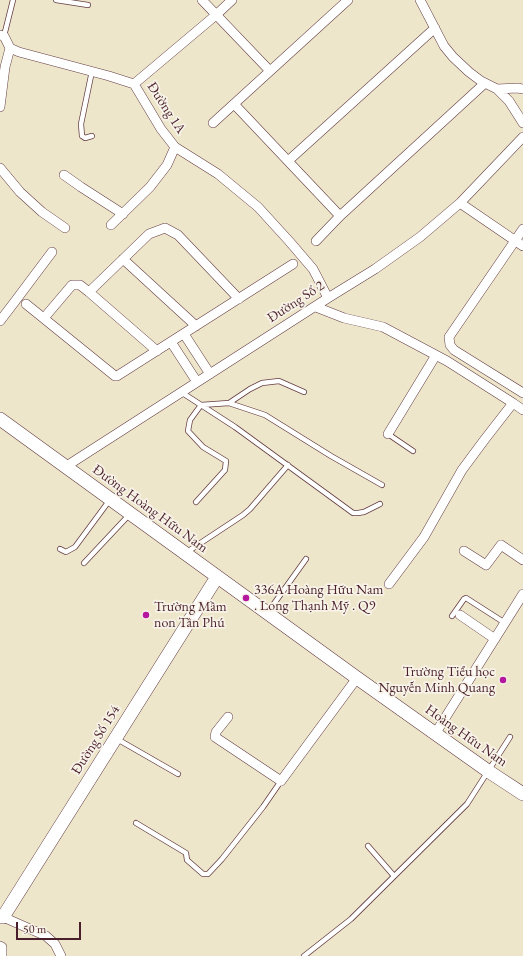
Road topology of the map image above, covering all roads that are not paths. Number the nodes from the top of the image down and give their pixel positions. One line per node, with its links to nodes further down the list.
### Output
1 (14, 0): 10 (lane)
2 (56, 0): 7 (lane)
3 (202, 0): 8 (street)
4 (232, 0): 8 (street)
5 (348, 0): 13 (street)
6 (420, 0): 9 (street)
7 (88, 5)
8 (216, 15): 13 (street); 15 (street)
9 (434, 28): 14 (street); 25 (street)
10 (2, 35): 11 (street)
11 (10, 48): 12 (street, Đường 1A); 19 (street)
12 (92, 71): 15 (street, Đường 1A); 22 (lane)
13 (270, 71): 18 (street)
14 (485, 83): 16 (street); 30 (street)
15 (134, 84): 24 (street, Đường 1A)
16 (496, 89): 17 (street); 20 (street)
17 (523, 89)
18 (234, 104): 21 (street); 25 (street)
19 (0, 108)
20 (523, 123)
21 (213, 124)
22 (92, 136)
23 (523, 137): 28 (street, Đường Số 2)
24 (175, 147): 29 (street); 40 (street, Đường 1A)
25 (288, 161): 30 (street)
26 (0, 168): 32 (street)
27 (64, 175): 29 (street)
28 (460, 204): 35 (street); 40 (street, Đường Số 2)
29 (123, 214): 31 (street)
30 (340, 216): 34 (street)
31 (111, 225)
32 (65, 228)
33 (523, 229): 35 (street)
34 (316, 241)
35 (519, 243): 55 (street)
36 (52, 252): 45 (street)
37 (123, 259): 39 (street); 41 (street); 46 (street)
38 (293, 264): 41 (street)
39 (89, 292): 44 (street); 49 (street)
40 (328, 298): 43 (street, Đường Số 2)
41 (239, 299): 46 (street)
42 (26, 304): 44 (street)
43 (316, 307): 50 (street); 51 (street, Đường Số 2)
44 (44, 318): 49 (street)
45 (0, 320)
46 (196, 326): 47 (street)
47 (184, 334): 48 (street); 51 (street)
48 (171, 342): 49 (street); 52 (street)
49 (157, 351)
50 (436, 355): 57 (street); 61 (street)
51 (210, 374): 52 (street, Đường Số 2)
52 (197, 382): 53 (street, Đường Số 2)
53 (181, 392): 58 (lane); 64 (street, Đường Số 2)
54 (304, 392): 56 (lane)
55 (523, 392)
56 (229, 403): 58 (lane); 65 (lane)
57 (513, 403): 59 (street); 77 (street)
58 (201, 405): 63 (lane); 67 (lane)
59 (523, 410)
60 (0, 420): 64 (main road)
61 (388, 434): 62 (lane)
62 (412, 451)
63 (288, 465): 68 (lane); 72 (lane)
64 (65, 467): 66 (main road, Đường Hoàng Hữu Nam)
65 (382, 485)
66 (110, 499): 69 (main road, Đường Hoàng Hữu Nam); 70 (lane)
67 (196, 502)
68 (380, 504)
69 (130, 514): 72 (main road, Đường Hoàng Hữu Nam); 75 (lane)
70 (60, 549)
71 (464, 551): 74 (street)
72 (185, 554): 76 (main road, Đường Hoàng Hữu Nam)
73 (306, 559): 79 (lane)
74 (523, 560)
75 (84, 563)
76 (217, 577): 79 (main road, Hoàng Hữu Nam); 87 (main road, Đường Số 154)
77 (389, 584)
78 (523, 594): 81 (street)
79 (266, 613): 83 (main road, Hoàng Hữu Nam)
80 (456, 616): 81 (lane); 82 (street)
81 (505, 623): 82 (street)
82 (495, 639): 85 (street)
83 (356, 678): 85 (main road, Hoàng Hữu Nam); 90 (street)
84 (228, 717): 90 (street)
85 (435, 734): 88 (main road, Hoàng Hữu Nam)
86 (510, 737): 88 (lane)
87 (116, 738): 89 (lane); 95 (main road, Đường Số 154)
88 (488, 771): 91 (main road, Hoàng Hữu Nam); 94 (lane)
89 (178, 774)
90 (281, 781): 92 (lane)
91 (523, 794)
92 (136, 823)
93 (368, 846): 94 (lane)
94 (394, 876): 99 (lane)
95 (1, 917): 98 (street)
96 (0, 946): 97 (street)
97 (2, 956)
98 (61, 956)
99 (304, 956)

